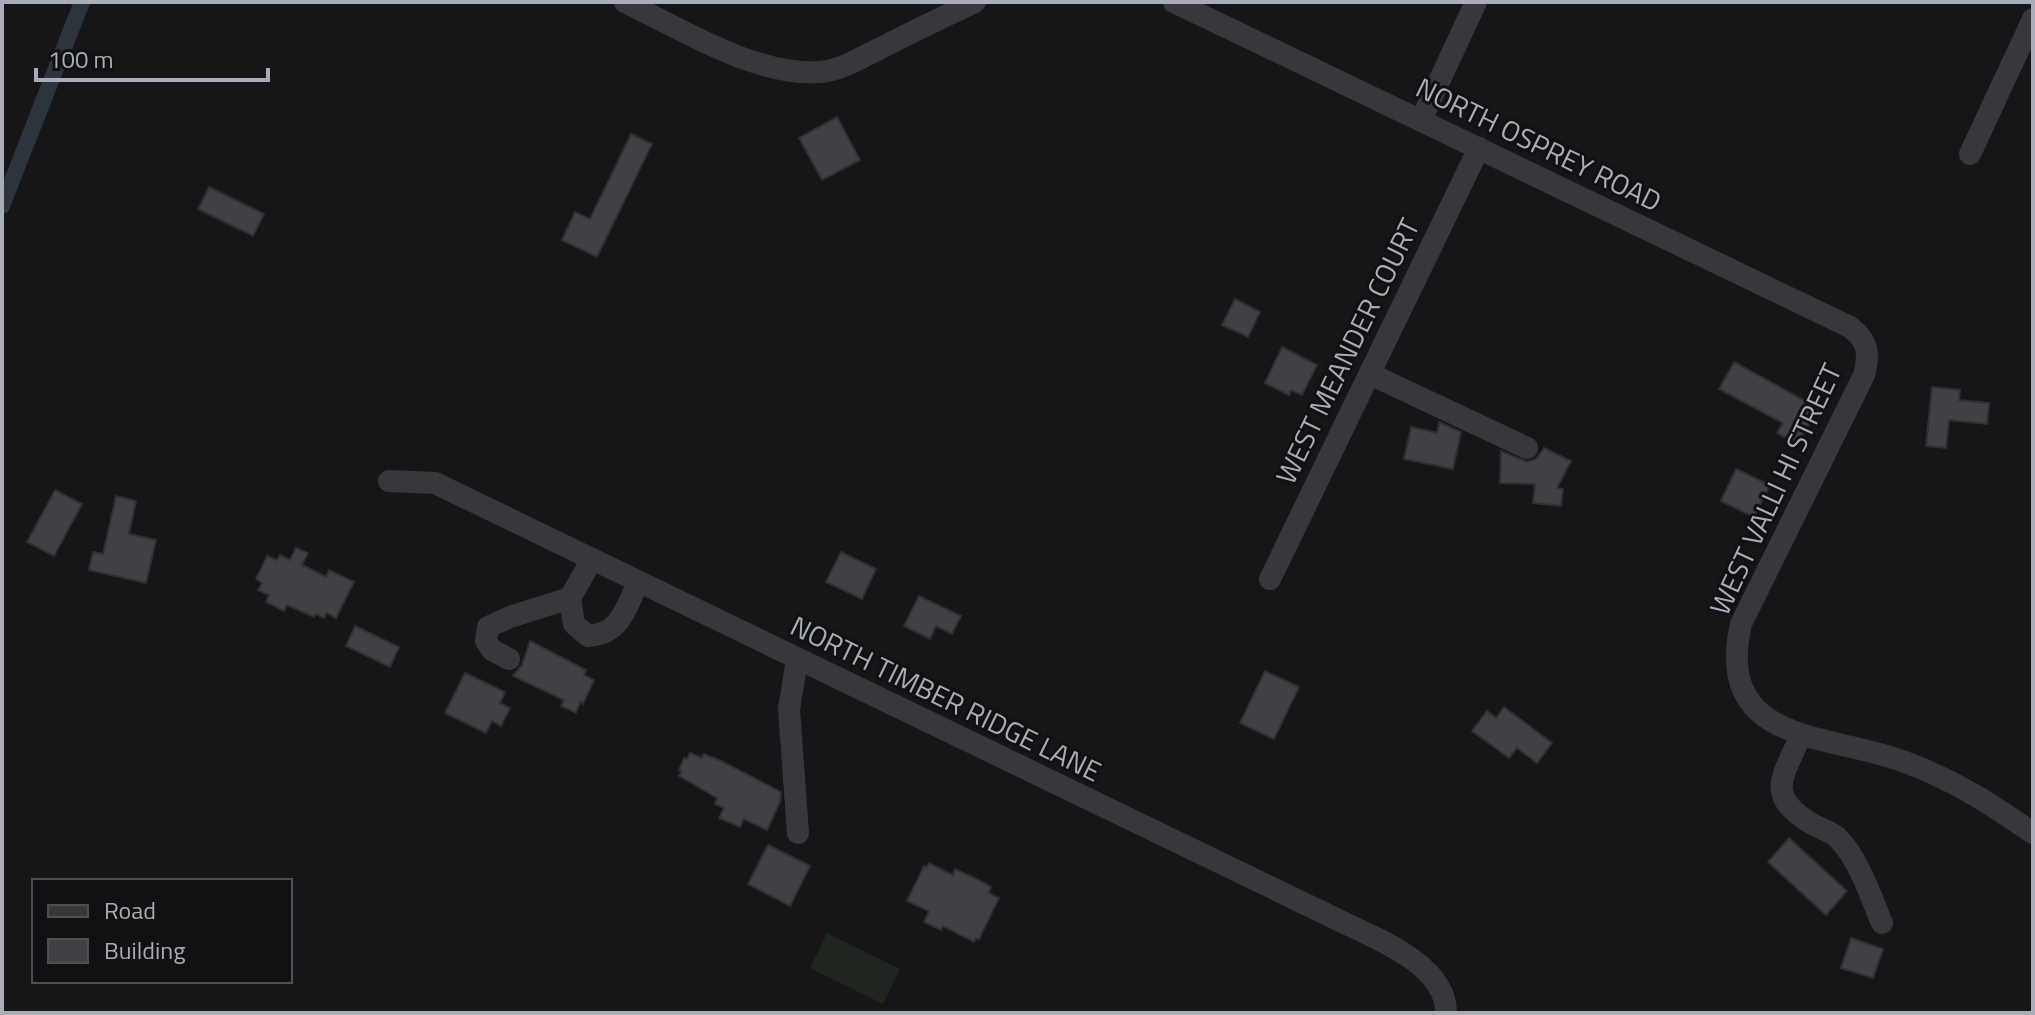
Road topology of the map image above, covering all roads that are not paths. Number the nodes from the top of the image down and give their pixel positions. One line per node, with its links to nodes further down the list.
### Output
1 (625, 2): 2 (street)
2 (975, 2)
3 (1174, 2): 6 (street, NORTH OSPREY ROAD)
4 (1476, 2): 6 (street)
5 (2033, 19): 8 (street)
6 (1421, 120): 7 (street, NORTH OSPREY ROAD)
7 (1479, 148): 9 (street, NORTH OSPREY ROAD); 10 (street, WEST MEANDER COURT)
8 (1970, 154)
9 (1868, 350): 19 (street, WEST VALLI HI STREET)
10 (1370, 374): 11 (street); 14 (street, WEST MEANDER COURT)
11 (1527, 448)
12 (389, 481): 13 (street, NORTH TIMBER RIDGE LANE)
13 (591, 561): 15 (street, NORTH TIMBER RIDGE LANE); 16 (street)
14 (1270, 579)
15 (638, 583): 16 (street); 18 (street, NORTH TIMBER RIDGE LANE)
16 (570, 598): 17 (street)
17 (509, 659)
18 (797, 660): 20 (street); 23 (street, NORTH TIMBER RIDGE LANE)
19 (1801, 735): 21 (street); 22 (street)
20 (798, 833)
21 (2033, 833)
22 (1882, 923)
23 (1446, 1013)

